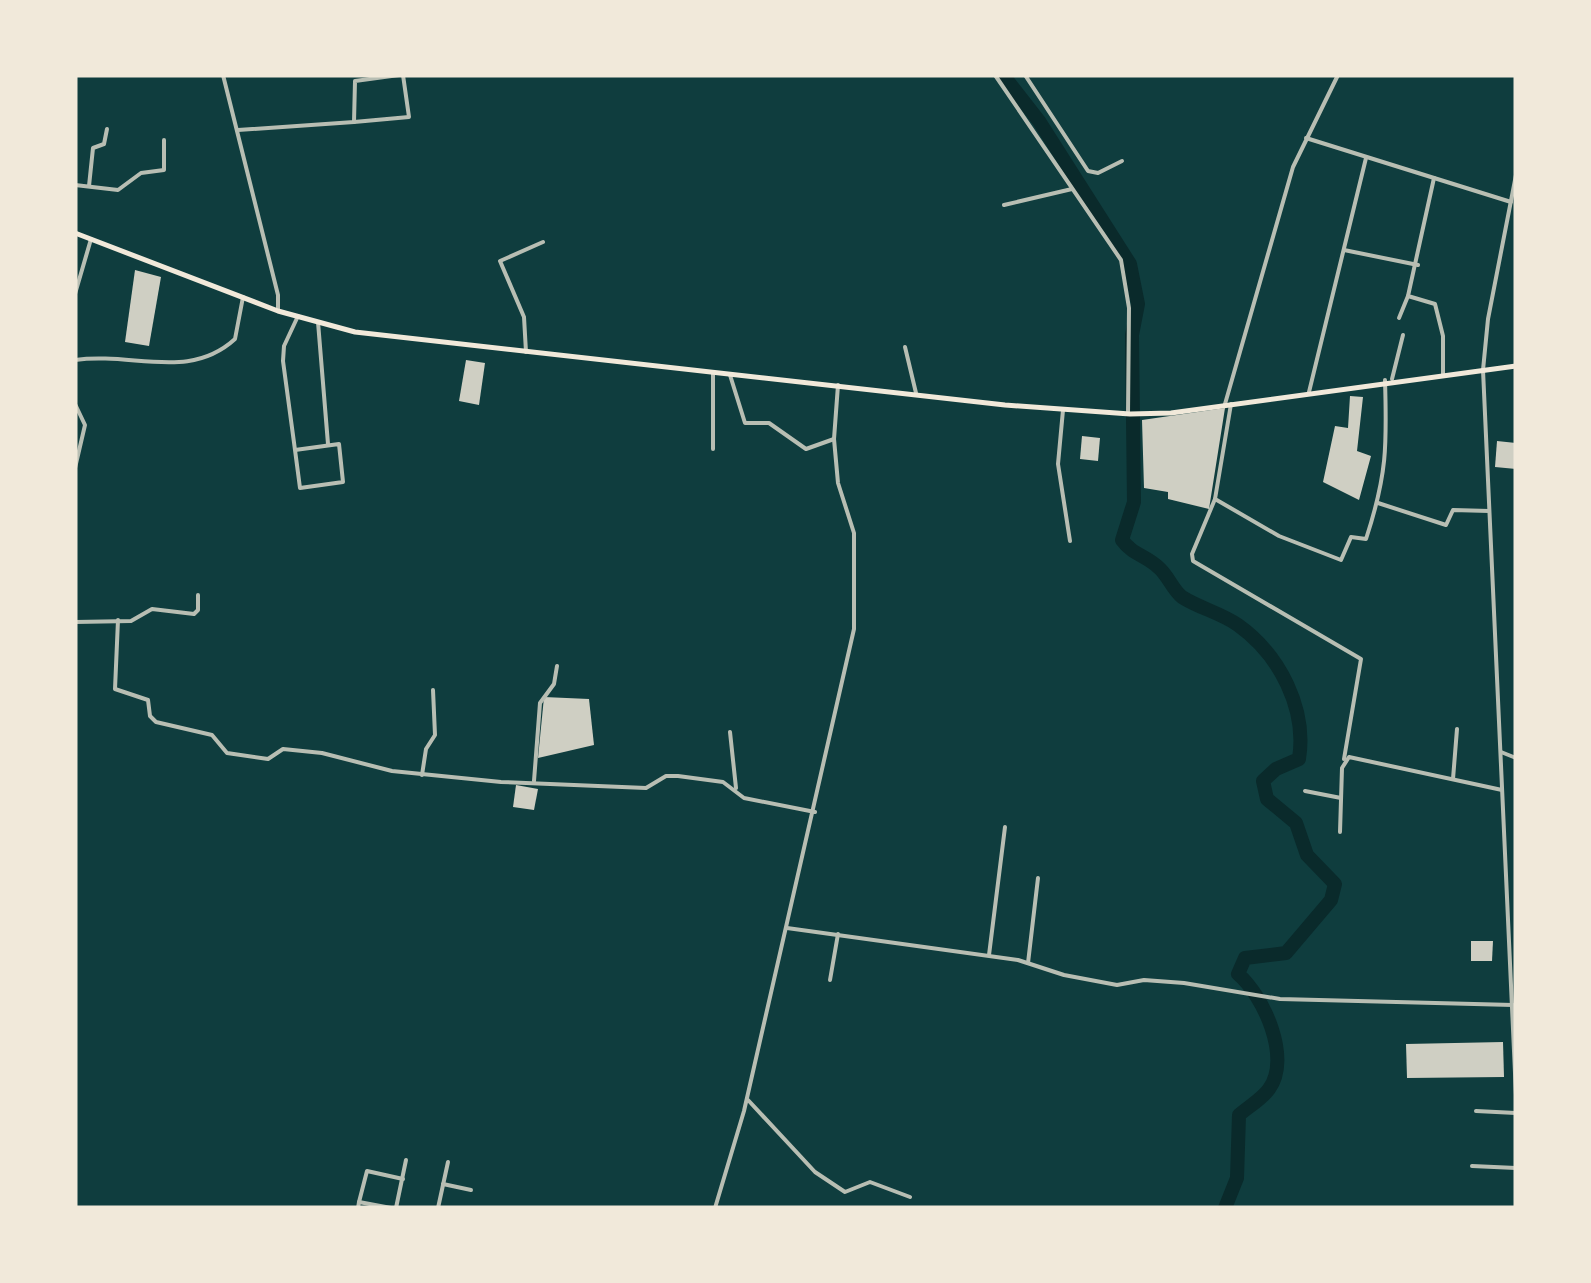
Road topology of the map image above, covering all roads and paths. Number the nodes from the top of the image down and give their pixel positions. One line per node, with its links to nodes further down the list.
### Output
1 (223, 75): 8 (street)
2 (401, 75): 6 (street); 6 (street)
3 (995, 75): 17 (street)
4 (1025, 75): 12 (street)
5 (1338, 75): 9 (street)
6 (354, 122): 8 (street)
7 (107, 128): 16 (street)
8 (238, 130): 28 (street)
9 (1305, 138): 11 (street); 46 (street)
10 (164, 140): 16 (street)
11 (1366, 158): 14 (street); 23 (street)
12 (1122, 161)
13 (1516, 175): 18 (street)
14 (1434, 178): 18 (street); 24 (street)
15 (75, 185): 16 (street)
16 (89, 186)
17 (1072, 188): 19 (street); 48 (street)
18 (1511, 202): 37 (street)
19 (1004, 205)
20 (75, 233): 21 (main road)
21 (91, 240): 25 (street); 27 (main road)
22 (544, 242): 34 (street)
23 (1343, 250): 24 (street); 43 (street)
24 (1418, 265): 26 (street)
25 (75, 294)
26 (1408, 296): 30 (street); 40 (street)
27 (243, 297): 28 (main road); 35 (street)
28 (278, 311): 29 (main road)
29 (298, 316): 31 (main road); 52 (street)
30 (1399, 318)
31 (318, 322): 34 (main road); 50 (street)
32 (1403, 335): 41 (street)
33 (905, 347): 44 (street)
34 (526, 352): 38 (main road)
35 (75, 360)
36 (1516, 366): 37 (main road)
37 (1484, 370): 40 (main road); 56 (street)
38 (713, 373): 39 (main road); 51 (street)
39 (730, 374): 42 (main road); 49 (street)
40 (1443, 374): 41 (main road)
41 (1389, 380): 43 (main road); 55 (street)
42 (838, 385): 44 (main road); 49 (street)
43 (1309, 392): 46 (main road)
44 (916, 393): 47 (main road)
45 (75, 404): 53 (street)
46 (1228, 404): 48 (main road); 54 (street)
47 (1063, 410): 48 (main road); 57 (street)
48 (1129, 414)
49 (834, 439): 75 (street)
50 (328, 444): 52 (street); 52 (street)
51 (713, 449)
52 (295, 450)
53 (75, 468)
54 (1215, 499): 55 (street); 67 (street)
55 (1378, 503): 56 (street)
56 (1490, 512): 65 (street)
57 (1070, 541)
58 (198, 595): 59 (street)
59 (118, 620): 60 (street); 68 (street)
60 (75, 622)
61 (556, 666): 70 (street)
62 (433, 690): 68 (street)
63 (1458, 729): 69 (street)
64 (730, 732): 73 (street)
65 (1501, 752): 66 (street); 71 (street)
66 (1516, 758)
67 (1344, 759): 69 (street); 74 (street)
68 (422, 774): 70 (street)
69 (1453, 779): 71 (street)
70 (534, 782): 73 (street)
71 (1502, 790): 84 (street)
72 (1305, 791): 74 (street)
73 (736, 793): 75 (street)
74 (1341, 798): 77 (street)
75 (815, 812): 79 (street)
76 (1006, 827): 81 (street)
77 (1340, 832)
78 (1038, 878): 82 (street)
79 (788, 928): 80 (street); 87 (street)
80 (838, 934): 81 (street); 83 (street)
81 (989, 955): 82 (street)
82 (1028, 963): 84 (street)
83 (830, 980)
84 (1514, 1008): 85 (street)
85 (1516, 1086): 86 (street)
86 (1516, 1095)
87 (746, 1098): 97 (street); 101 (street)
88 (1476, 1111): 89 (street)
89 (1516, 1114)
90 (406, 1160): 94 (street)
91 (448, 1162): 95 (street)
92 (1472, 1166): 93 (street)
93 (1516, 1168)
94 (402, 1178): 98 (street); 99 (street)
95 (443, 1184): 96 (street); 100 (street)
96 (471, 1190)
97 (910, 1197)
98 (359, 1205): 99 (street)
99 (393, 1208)
100 (438, 1208)
101 (715, 1208)

